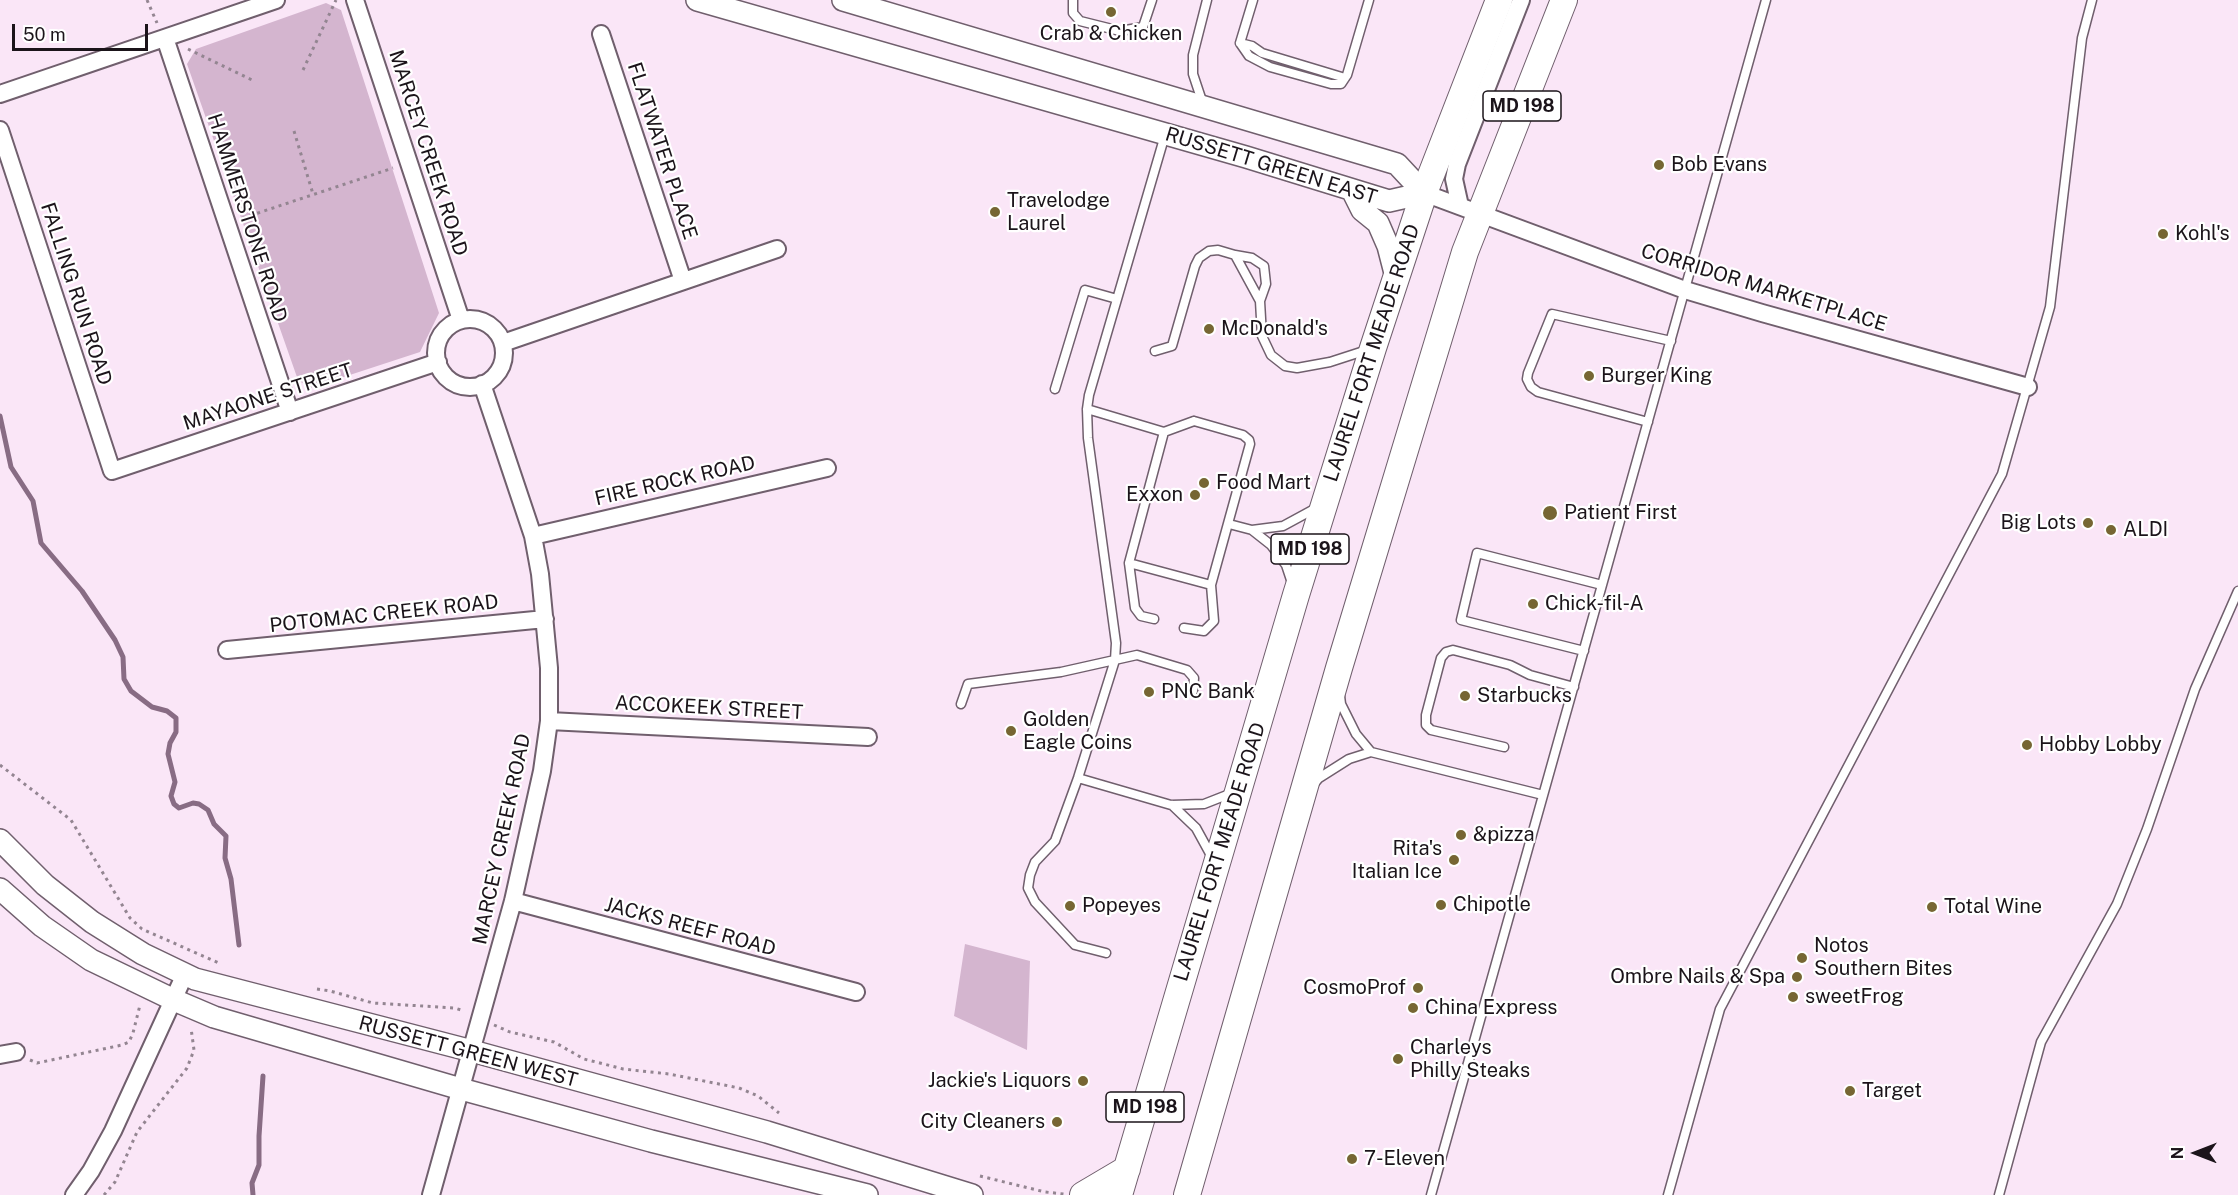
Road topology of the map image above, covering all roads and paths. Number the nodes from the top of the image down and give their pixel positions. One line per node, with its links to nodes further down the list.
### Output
1 (147, 0): 18 (path)
2 (276, 0): 18 (street)
3 (336, 0): 19 (path)
4 (355, 0): 26 (street, MARCEY CREEK ROAD)
5 (698, 0): 25 (street, RUSSETT GREEN EAST)
6 (1073, 0): 7 (lane)
7 (1152, 0)
8 (1208, 0): 22 (lane)
9 (1253, 0): 10 (lane)
10 (1369, 0)
11 (1500, 0): 28 (main road, LAUREL FORT MEADE ROAD / MD 198)
12 (1521, 0): 30 (street)
13 (1564, 0): 30 (main road, MD 198)
14 (1766, 0): 36 (lane)
15 (2092, 0): 46 (lane)
16 (855, 2): 22 (street, RUSSETT GREEN EAST)
17 (601, 34): 35 (street, FLATWATER PLACE)
18 (165, 38): 20 (path); 21 (street); 31 (street, HAMMERSTONE ROAD)
19 (303, 70)
20 (252, 80)
21 (0, 94)
22 (1204, 107): 28 (street, RUSSETT GREEN EAST)
23 (0, 130): 53 (street, FALLING RUN ROAD)
24 (294, 131): 29 (path)
25 (1165, 135): 27 (street, RUSSETT GREEN EAST); 37 (lane)
26 (409, 162): 29 (path); 39 (street, MARCEY CREEK ROAD)
27 (1352, 190): 28 (street, RUSSETT GREEN EAST); 34 (street)
28 (1424, 193): 30 (street, CORRIDOR MARKETPLACE); 34 (main road, LAUREL FORT MEADE ROAD / MD 198)
29 (313, 194): 31 (path)
30 (1470, 209): 36 (street, CORRIDOR MARKETPLACE); 69 (main road, MD 198)
31 (227, 223): 49 (street, HAMMERSTONE ROAD)
32 (777, 249): 35 (street)
33 (1235, 255): 38 (lane); 38 (lane); 43 (lane)
34 (1396, 277): 42 (main road, LAUREL FORT MEADE ROAD / MD 198)
35 (682, 281): 41 (street)
36 (1685, 290): 40 (lane); 46 (street, CORRIDOR MARKETPLACE)
37 (1117, 298): 47 (lane); 48 (lane)
38 (1260, 301): 42 (lane)
39 (461, 320): 41 (street); 44 (street)
40 (1671, 341): 50 (lane); 50 (lane)
41 (502, 343): 45 (street)
42 (1373, 348): 54 (main road, LAUREL FORT MEADE ROAD / MD 198)
43 (1155, 351)
44 (438, 362): 45 (street); 49 (street, MAYAONE STREET)
45 (482, 384): 57 (street, MARCEY CREEK ROAD)
46 (2028, 387): 111 (lane)
47 (1055, 389)
48 (1087, 409): 51 (lane); 68 (lane)
49 (290, 412): 53 (street, MAYAONE STREET)
50 (1648, 422): 60 (lane)
51 (1164, 432): 55 (lane); 58 (lane)
52 (828, 468): 57 (street, FIRE ROCK ROAD)
53 (112, 471)
54 (1324, 504): 56 (lane); 62 (main road, LAUREL FORT MEADE ROAD / MD 198)
55 (1229, 524): 56 (lane); 59 (lane)
56 (1252, 530): 62 (lane)
57 (533, 536): 63 (street, MARCEY CREEK ROAD)
58 (1129, 563): 59 (lane); 64 (lane)
59 (1211, 585): 65 (lane)
60 (1602, 585): 67 (lane); 67 (lane)
61 (2238, 591): 112 (lane)
62 (1296, 595): 79 (main road, LAUREL FORT MEADE ROAD / MD 198)
63 (544, 619): 66 (street, POTOMAC CREEK ROAD); 73 (street, MARCEY CREEK ROAD)
64 (1154, 619)
65 (1184, 628)
66 (227, 650)
67 (1584, 651): 70 (lane)
68 (1115, 660): 71 (lane); 72 (lane); 78 (lane)
69 (1339, 668): 76 (lane); 81 (main road, MD 198)
70 (1574, 687): 75 (lane); 80 (lane)
71 (1193, 691)
72 (961, 704)
73 (549, 721): 74 (street, ACCOKEEK STREET); 86 (street, MARCEY CREEK ROAD)
74 (868, 737)
75 (1504, 747)
76 (1371, 752): 80 (lane); 81 (lane)
77 (0, 765): 88 (path)
78 (1078, 778): 82 (lane); 87 (lane)
79 (1240, 789): 82 (lane); 84 (main road, LAUREL FORT MEADE ROAD / MD 198)
80 (1543, 795): 110 (lane)
81 (1301, 801): 109 (main road, MD 198)
82 (1171, 805): 84 (lane)
83 (0, 840): 89 (street, RUSSETT GREEN WEST)
84 (1216, 866): 100 (main road, LAUREL FORT MEADE ROAD / MD 198)
85 (0, 889): 91 (street, RUSSETT GREEN WEST)
86 (513, 901): 92 (street, JACKS REEF ROAD); 95 (street, MARCEY CREEK ROAD)
87 (1106, 954)
88 (230, 968)
89 (185, 974): 93 (street); 96 (street, RUSSETT GREEN WEST)
90 (307, 988): 95 (path)
91 (148, 989): 93 (street, RUSSETT GREEN WEST); 97 (path)
92 (856, 992)
93 (174, 1000): 94 (street, RUSSETT GREEN WEST); 103 (street)
94 (196, 1010): 98 (street, RUSSETT GREEN WEST); 104 (path)
95 (481, 1019): 96 (street, MARCEY CREEK ROAD); 99 (path)
96 (472, 1051): 98 (street, MARCEY CREEK ROAD); 107 (street, RUSSETT GREEN WEST)
97 (8, 1053)
98 (461, 1089): 105 (street, MARCEY CREEK ROAD); 106 (street, RUSSETT GREEN WEST)
99 (787, 1117)
100 (1127, 1169): 102 (main road); 108 (main road, LAUREL FORT MEADE ROAD / MD 198)
101 (970, 1173): 102 (path)
102 (1075, 1194)
103 (74, 1195)
104 (104, 1195)
105 (431, 1195)
106 (867, 1195)
107 (972, 1195)
108 (1119, 1195)
109 (1187, 1195)
110 (1431, 1195)
111 (1668, 1195)
112 (1999, 1195)

